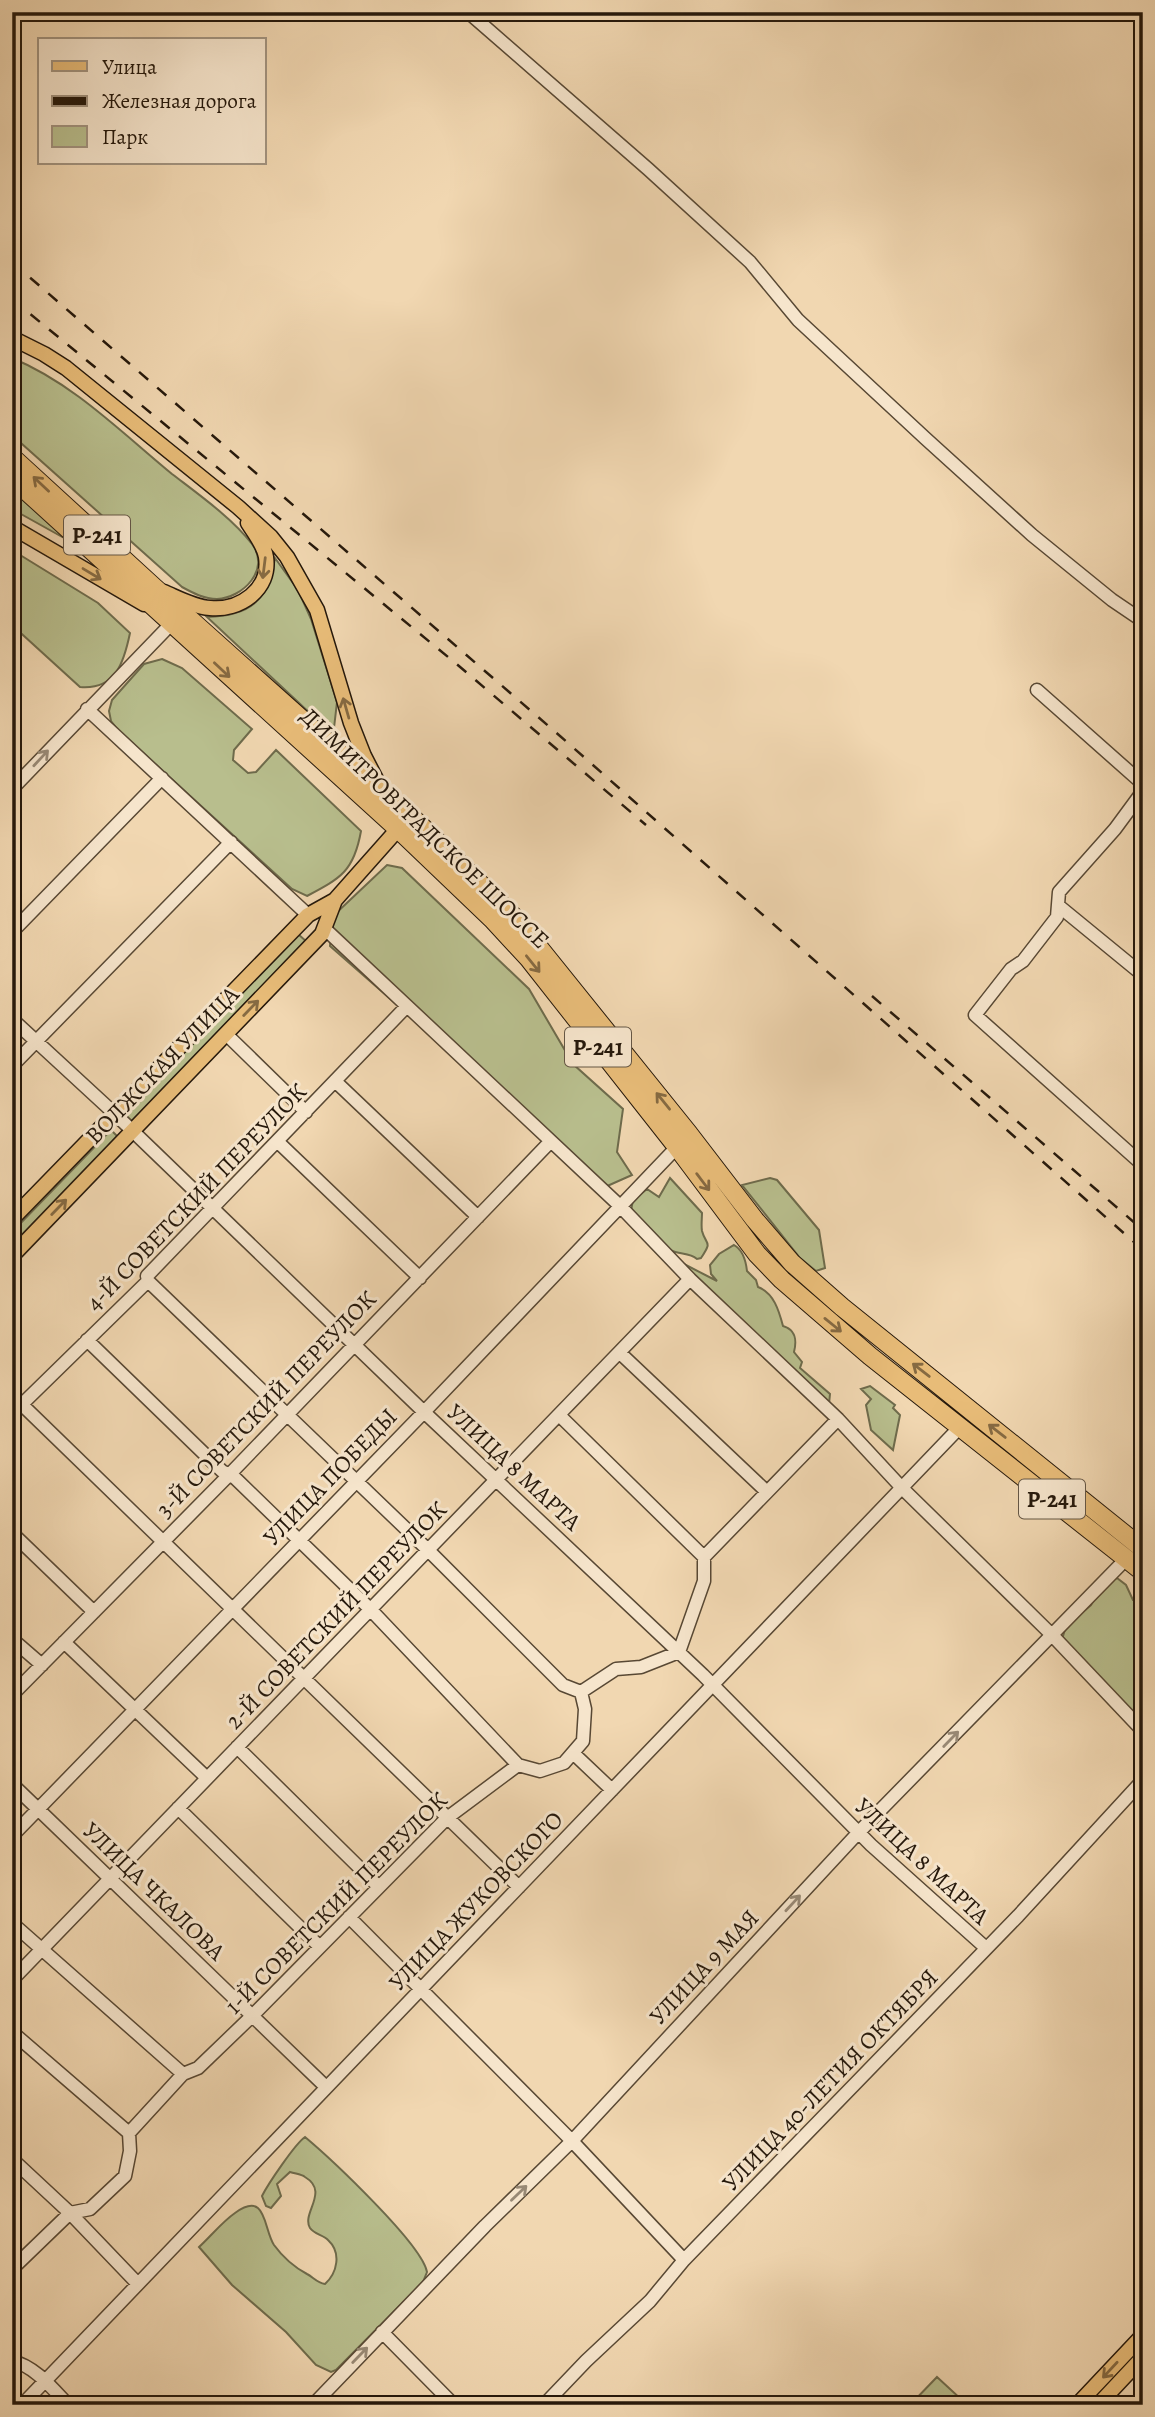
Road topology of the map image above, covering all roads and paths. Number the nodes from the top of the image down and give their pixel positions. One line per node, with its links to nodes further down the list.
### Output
1 (468, 12): 9 (street)
2 (12, 338): 5 (main road)
3 (12, 457): 7 (highway, Р-241, one-way to 3)
4 (12, 478): 8 (highway, Р-241)
5 (238, 508): 7 (main road, one-way to 7); 16 (main road, one-way to 5)
6 (12, 527): 8 (main road, one-way to 8)
7 (155, 589): 8 (highway, Р-241)
8 (172, 617): 11 (street); 16 (highway, ДИМИТРОВГРАДСКОЕ ШОССЕ / Р-241); 17 (highway, ДИМИТРОВГРАДСКОЕ ШОССЕ / Р-241, one-way to 17)
9 (1143, 621)
10 (1037, 690): 13 (street)
11 (87, 709): 12 (street); 14 (street, one-way to 11)
12 (162, 778): 18 (street); 23 (street)
13 (1143, 784)
14 (12, 789)
15 (1143, 791): 20 (street)
16 (383, 792): 17 (highway, ДИМИТРОВГРАДСКОЕ ШОССЕ / Р-241)
17 (404, 823): 19 (main road, ВОЛЖСКАЯ УЛИЦА); 36 (highway, ДИМИТРОВГРАДСКОЕ ШОССЕ / Р-241, one-way to 36); 51 (highway, ДИМИТРОВГРАДСКОЕ ШОССЕ / Р-241, one-way to 17)
18 (231, 842): 21 (street); 28 (street)
19 (335, 900): 21 (main road, ВОЛЖСКАЯ УЛИЦА); 22 (main road, ВОЛЖСКАЯ УЛИЦА)
20 (1060, 907): 24 (street); 37 (street)
21 (308, 915): 32 (main road, ВОЛЖСКАЯ УЛИЦА)
22 (324, 928): 25 (street); 27 (main road, ВОЛЖСКАЯ УЛИЦА, one-way to 22)
23 (12, 932)
24 (1143, 975)
25 (407, 1006): 30 (street, 4-Й СОВЕТСКИЙ ПЕРЕУЛОК); 35 (street)
26 (12, 1019): 28 (street, УЛИЦА 8 МАРТА)
27 (226, 1034): 31 (street); 33 (main road, ВОЛЖСКАЯ УЛИЦА)
28 (36, 1041): 29 (street); 32 (street, УЛИЦА 8 МАРТА)
29 (12, 1066)
30 (336, 1082): 31 (street, 4-Й СОВЕТСКИЙ ПЕРЕУЛОК); 40 (street)
31 (306, 1112): 34 (street, 4-Й СОВЕТСКИЙ ПЕРЕУЛОК)
32 (115, 1114): 33 (street, УЛИЦА 8 МАРТА); 41 (main road, ВОЛЖСКАЯ УЛИЦА)
33 (132, 1131): 39 (street, УЛИЦА 8 МАРТА); 42 (main road, ВОЛЖСКАЯ УЛИЦА, one-way to 33)
34 (278, 1142): 39 (street, 4-Й СОВЕТСКИЙ ПЕРЕУЛОК); 43 (street)
35 (550, 1142): 38 (street); 40 (street, 3-Й СОВЕТСКИЙ ПЕРЕУЛОК)
36 (677, 1147): 38 (street, УЛИЦА ПОБЕДЫ); 55 (highway, ДИМИТРОВГРАДСКОЕ ШОССЕ / Р-241, one-way to 55)
37 (1143, 1165)
38 (620, 1206): 44 (street); 50 (street, УЛИЦА ПОБЕДЫ)
39 (213, 1208): 45 (street, 4-Й СОВЕТСКИЙ ПЕРЕУЛОК); 47 (street, УЛИЦА 8 МАРТА)
40 (478, 1217): 43 (street, 3-Й СОВЕТСКИЙ ПЕРЕУЛОК)
41 (12, 1219)
42 (12, 1256)
43 (420, 1278): 47 (street, 3-Й СОВЕТСКИЙ ПЕРЕУЛОК)
44 (690, 1279): 48 (street, 2-Й СОВЕТСКИЙ ПЕРЕУЛОК); 54 (street)
45 (148, 1281): 46 (street, 4-Й СОВЕТСКИЙ ПЕРЕУЛОК); 52 (street)
46 (87, 1340): 49 (street, 4-Й СОВЕТСКИЙ ПЕРЕУЛОК); 56 (street)
47 (355, 1344): 50 (street, УЛИЦА 8 МАРТА); 52 (street, 3-Й СОВЕТСКИЙ ПЕРЕУЛОК)
48 (620, 1353): 53 (street, 2-Й СОВЕТСКИЙ ПЕРЕУЛОК); 60 (street)
49 (15, 1404): 63 (street)
50 (424, 1412): 57 (street, УЛИЦА 8 МАРТА); 58 (street, УЛИЦА ПОБЕДЫ)
51 (974, 1412): 55 (highway); 64 (highway, ДИМИТРОВГРАДСКОЕ ШОССЕ / Р-241, one-way to 51)
52 (286, 1413): 56 (street, 3-Й СОВЕТСКИЙ ПЕРЕУЛОК); 58 (street)
53 (559, 1415): 57 (street, 2-Й СОВЕТСКИЙ ПЕРЕУЛОК); 66 (street)
54 (838, 1419): 59 (street); 60 (street)
55 (960, 1427): 59 (street, УЛИЦА ЖУКОВСКОГО); 67 (highway, ДИМИТРОВГРАДСКОЕ ШОССЕ / Р-241)
56 (229, 1475): 62 (street); 63 (street, 3-Й СОВЕТСКИЙ ПЕРЕУЛОК)
57 (498, 1480): 65 (street, 2-Й СОВЕТСКИЙ ПЕРЕУЛОК); 75 (street, УЛИЦА 8 МАРТА)
58 (355, 1481): 62 (street, УЛИЦА ПОБЕДЫ); 65 (street)
59 (902, 1488): 72 (street); 78 (street, УЛИЦА ЖУКОВСКОГО)
60 (767, 1492): 66 (street)
61 (12, 1533): 71 (street)
62 (299, 1539): 69 (street, УЛИЦА ПОБЕДЫ); 70 (street)
63 (163, 1540): 69 (street); 71 (street, 3-Й СОВЕТСКИЙ ПЕРЕУЛОК)
64 (1143, 1549)
65 (428, 1550): 70 (street, 2-Й СОВЕТСКИЙ ПЕРЕУЛОК); 79 (street)
66 (704, 1557): 75 (street)
67 (1126, 1559): 68 (highway, ДИМИТРОВГРАДСКОЕ ШОССЕ / Р-241); 72 (street, УЛИЦА 9 МАЯ)
68 (1143, 1572)
69 (233, 1608): 77 (street); 81 (street, УЛИЦА ПОБЕДЫ)
70 (370, 1609): 77 (street, 2-Й СОВЕТСКИЙ ПЕРЕУЛОК); 85 (street)
71 (94, 1612): 74 (street, 3-Й СОВЕТСКИЙ ПЕРЕУЛОК)
72 (1052, 1634): 82 (street); 93 (street, УЛИЦА 9 МАЯ, one-way to 72)
73 (12, 1639): 76 (street)
74 (64, 1642): 76 (street, 3-Й СОВЕТСКИЙ ПЕРЕУЛОК); 81 (street)
75 (679, 1652): 78 (street, УЛИЦА 8 МАРТА); 79 (street)
76 (42, 1665): 80 (street, 3-Й СОВЕТСКИЙ ПЕРЕУЛОК)
77 (304, 1677): 83 (street, 2-Й СОВЕТСКИЙ ПЕРЕУЛОК); 92 (street)
78 (713, 1685): 89 (street, УЛИЦА ЖУКОВСКОГО); 93 (street, УЛИЦА 8 МАРТА)
79 (581, 1692): 84 (street)
80 (12, 1695)
81 (135, 1709): 86 (street); 91 (street, УЛИЦА ПОБЕДЫ)
82 (1143, 1731)
83 (237, 1747): 86 (street, 2-Й СОВЕТСКИЙ ПЕРЕУЛОК); 96 (street)
84 (573, 1753): 85 (street); 89 (street)
85 (518, 1765): 92 (street, 1-Й СОВЕТСКИЙ ПЕРЕУЛОК)
86 (207, 1778): 90 (street, 2-Й СОВЕТСКИЙ ПЕРЕУЛОК)
87 (1143, 1780): 101 (street, УЛИЦА 40-ЛЕТИЯ ОКТЯБРЯ)
88 (12, 1784): 91 (street, УЛИЦА ЧКАЛОВА)
89 (612, 1790): 97 (street, УЛИЦА ЖУКОВСКОГО)
90 (178, 1808): 95 (street, 2-Й СОВЕТСКИЙ ПЕРЕУЛОК); 100 (street)
91 (38, 1809): 94 (street, УЛИЦА ПОБЕДЫ); 95 (street, УЛИЦА ЧКАЛОВА)
92 (447, 1818): 96 (street, 1-Й СОВЕТСКИЙ ПЕРЕУЛОК); 97 (street)
93 (858, 1833): 101 (street, УЛИЦА 8 МАРТА); 110 (street, УЛИЦА 9 МАЯ, one-way to 93)
94 (12, 1836)
95 (110, 1878): 102 (street, 2-Й СОВЕТСКИЙ ПЕРЕУЛОК); 105 (street, УЛИЦА ЧКАЛОВА)
96 (379, 1887): 98 (street, 1-Й СОВЕТСКИЙ ПЕРЕУЛОК)
97 (519, 1887): 104 (street, УЛИЦА ЖУКОВСКОГО)
98 (349, 1917): 100 (street, 1-Й СОВЕТСКИЙ ПЕРЕУЛОК); 104 (street)
99 (12, 1923): 102 (street)
100 (320, 1947): 105 (street, 1-Й СОВЕТСКИЙ ПЕРЕУЛОК)
101 (986, 1948): 113 (street, УЛИЦА 40-ЛЕТИЯ ОКТЯБРЯ)
102 (41, 1950): 103 (street, 2-Й СОВЕТСКИЙ ПЕРЕУЛОК); 107 (street)
103 (12, 1980)
104 (422, 1988): 108 (street, УЛИЦА ЖУКОВСКОГО); 110 (street)
105 (253, 2016): 107 (street, 1-Й СОВЕТСКИЙ ПЕРЕУЛОК); 108 (street, УЛИЦА ЧКАЛОВА)
106 (12, 2032): 109 (street)
107 (183, 2074): 109 (street, 1-Й СОВЕТСКИЙ ПЕРЕУЛОК)
108 (326, 2087): 115 (street, УЛИЦА ЖУКОВСКОГО)
109 (129, 2133): 112 (street)
110 (572, 2141): 113 (street); 116 (street, УЛИЦА 9 МАЯ, one-way to 110)
111 (12, 2159): 112 (street)
112 (70, 2213): 114 (street); 115 (street)
113 (684, 2260): 126 (street, УЛИЦА 40-ЛЕТИЯ ОКТЯБРЯ)
114 (12, 2269)
115 (137, 2283): 121 (street, УЛИЦА ЖУКОВСКОГО)
116 (382, 2332): 124 (street, УЛИЦА 9 МАЯ, one-way to 116); 125 (street)
117 (1143, 2335): 127 (main road, one-way to 127)
118 (12, 2350): 120 (street)
119 (1143, 2357): 128 (main road)
120 (17, 2362): 121 (street)
121 (45, 2381): 122 (street, УЛИЦА ЖУКОВСКОГО); 123 (street)
122 (22, 2405)
123 (68, 2405)
124 (313, 2405)
125 (454, 2405)
126 (544, 2405)
127 (1077, 2405)
128 (1098, 2405)

